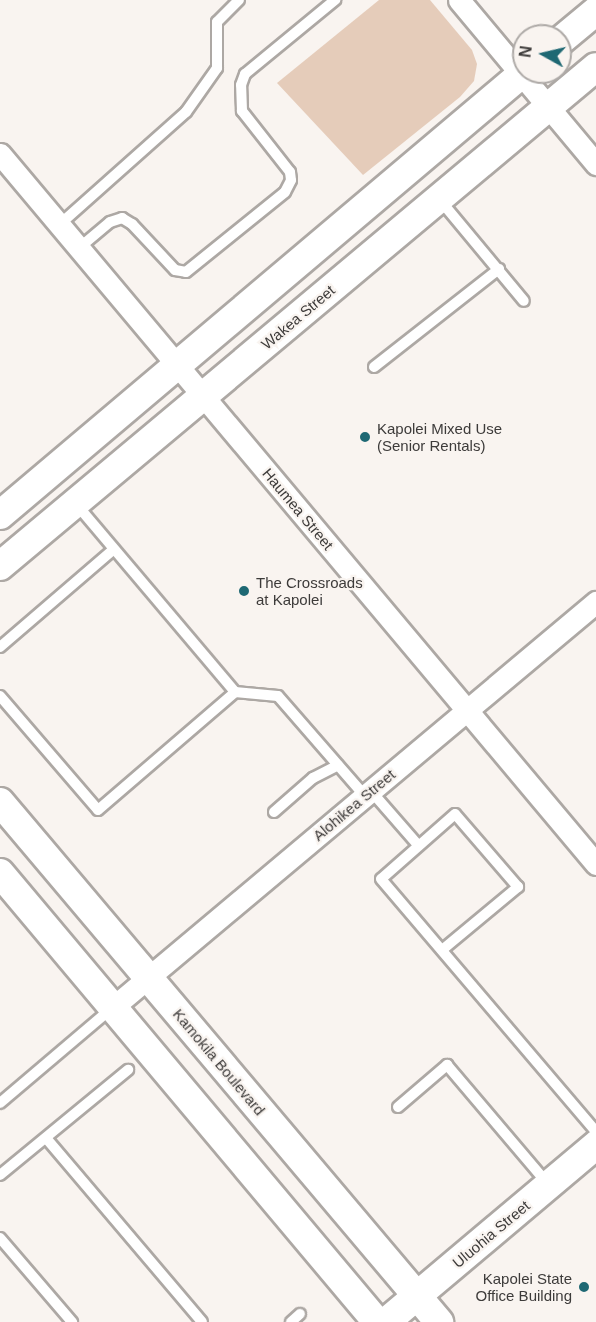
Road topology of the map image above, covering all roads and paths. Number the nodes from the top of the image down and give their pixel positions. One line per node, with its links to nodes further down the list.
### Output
1 (239, 0): 14 (lane)
2 (335, 0): 15 (lane)
3 (459, 0): 6 (street)
4 (596, 11): 5 (street)
5 (572, 31)
6 (512, 60)
7 (596, 67): 10 (street, Wakea Street)
8 (512, 82): 18 (street)
9 (531, 84): 10 (street)
10 (548, 107): 12 (street); 13 (street, Wakea Street)
11 (0, 154): 14 (street, Haumea Street)
12 (596, 164)
13 (440, 200): 16 (lane); 20 (street, Wakea Street)
14 (59, 225): 15 (street, Haumea Street)
15 (79, 248): 18 (street, Haumea Street)
16 (499, 269): 17 (lane); 19 (lane)
17 (524, 301)
18 (176, 364): 20 (street, Haumea Street); 22 (street)
19 (374, 367)
20 (203, 396): 21 (street, Wakea Street); 29 (street, Haumea Street)
21 (76, 504): 23 (lane); 24 (street, Wakea Street)
22 (0, 515)
23 (114, 549): 26 (lane); 27 (lane)
24 (0, 566)
25 (596, 602): 29 (street, Alohikea Street)
26 (0, 647)
27 (235, 692): 28 (lane); 30 (lane)
28 (0, 696)
29 (468, 712): 31 (street, Alohikea Street); 35 (street, Haumea Street)
30 (338, 765): 31 (lane); 33 (lane)
31 (368, 793): 34 (lane); 38 (street, Alohikea Street)
32 (0, 801): 38 (street, Kamokila Boulevard)
33 (274, 812)
34 (418, 845): 37 (lane); 37 (lane)
35 (596, 864)
36 (0, 873): 39 (street)
37 (442, 950): 43 (lane)
38 (147, 977): 39 (street, Alohikea Street); 49 (street, Kamokila Boulevard)
39 (112, 1008): 41 (lane); 52 (street)
40 (128, 1070): 44 (lane)
41 (0, 1103)
42 (398, 1107): 47 (lane)
43 (596, 1132)
44 (46, 1138): 46 (lane); 51 (lane)
45 (596, 1145): 47 (street, Uluohia Street)
46 (0, 1175)
47 (549, 1185): 49 (street, Uluohia Street)
48 (0, 1238): 50 (lane)
49 (417, 1296): 53 (street, Uluohia Street); 54 (street, Kamokila Boulevard)
50 (72, 1322)
51 (202, 1322)
52 (377, 1322)
53 (386, 1322)
54 (439, 1322)

